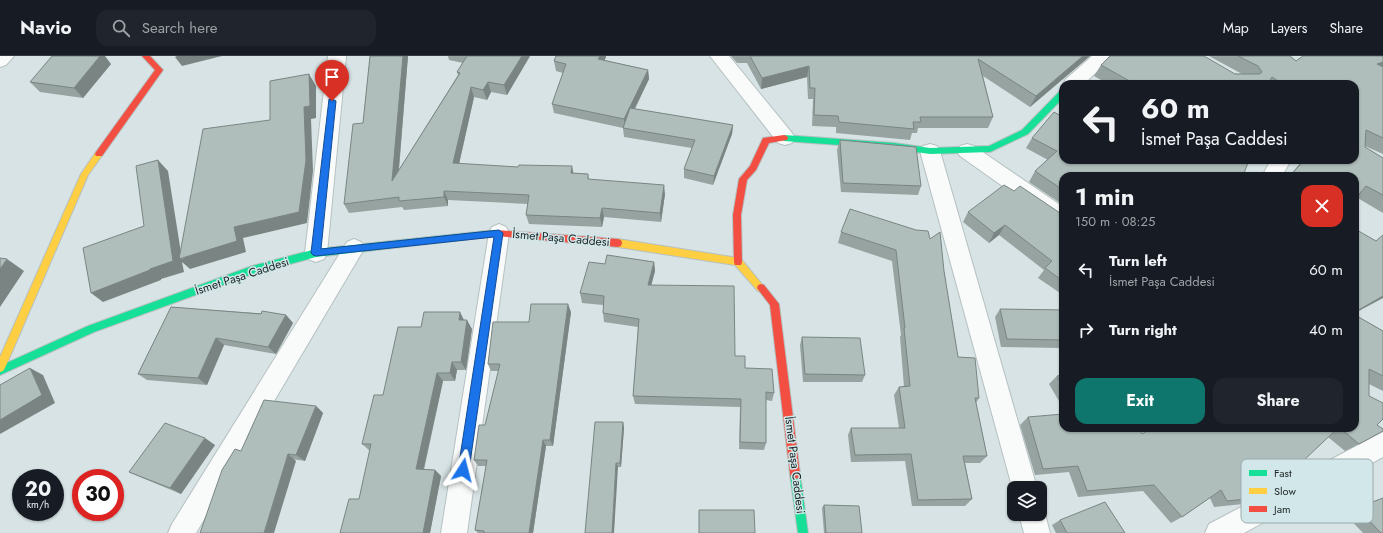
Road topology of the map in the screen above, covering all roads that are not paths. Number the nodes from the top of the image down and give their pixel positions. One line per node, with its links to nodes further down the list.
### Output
1 (5, 56): 6 (street)
2 (146, 56): 17 (street)
3 (337, 56): 15 (street)
4 (719, 56): 9 (street)
5 (1103, 56): 7 (street)
6 (0, 61)
7 (1076, 80)
8 (1059, 97): 11 (street)
9 (785, 138): 10 (street); 16 (street)
10 (930, 151): 11 (street); 20 (street)
11 (967, 151): 12 (street)
12 (1059, 215)
13 (499, 233): 14 (street, İsmet Paşa Caddesi); 16 (street, İsmet Paşa Caddesi); 24 (street)
14 (354, 248): 15 (street, İsmet Paşa Caddesi); 23 (street)
15 (316, 253): 17 (street, İsmet Paşa Caddesi)
16 (738, 262): 25 (street, İsmet Paşa Caddesi)
17 (0, 369)
18 (1383, 444): 19 (street)
19 (1355, 459)
20 (1022, 481)
21 (1034, 521): 26 (street)
22 (1241, 521): 27 (street)
23 (181, 533)
24 (454, 533)
25 (803, 533)
26 (1037, 533)
27 (1218, 533)

